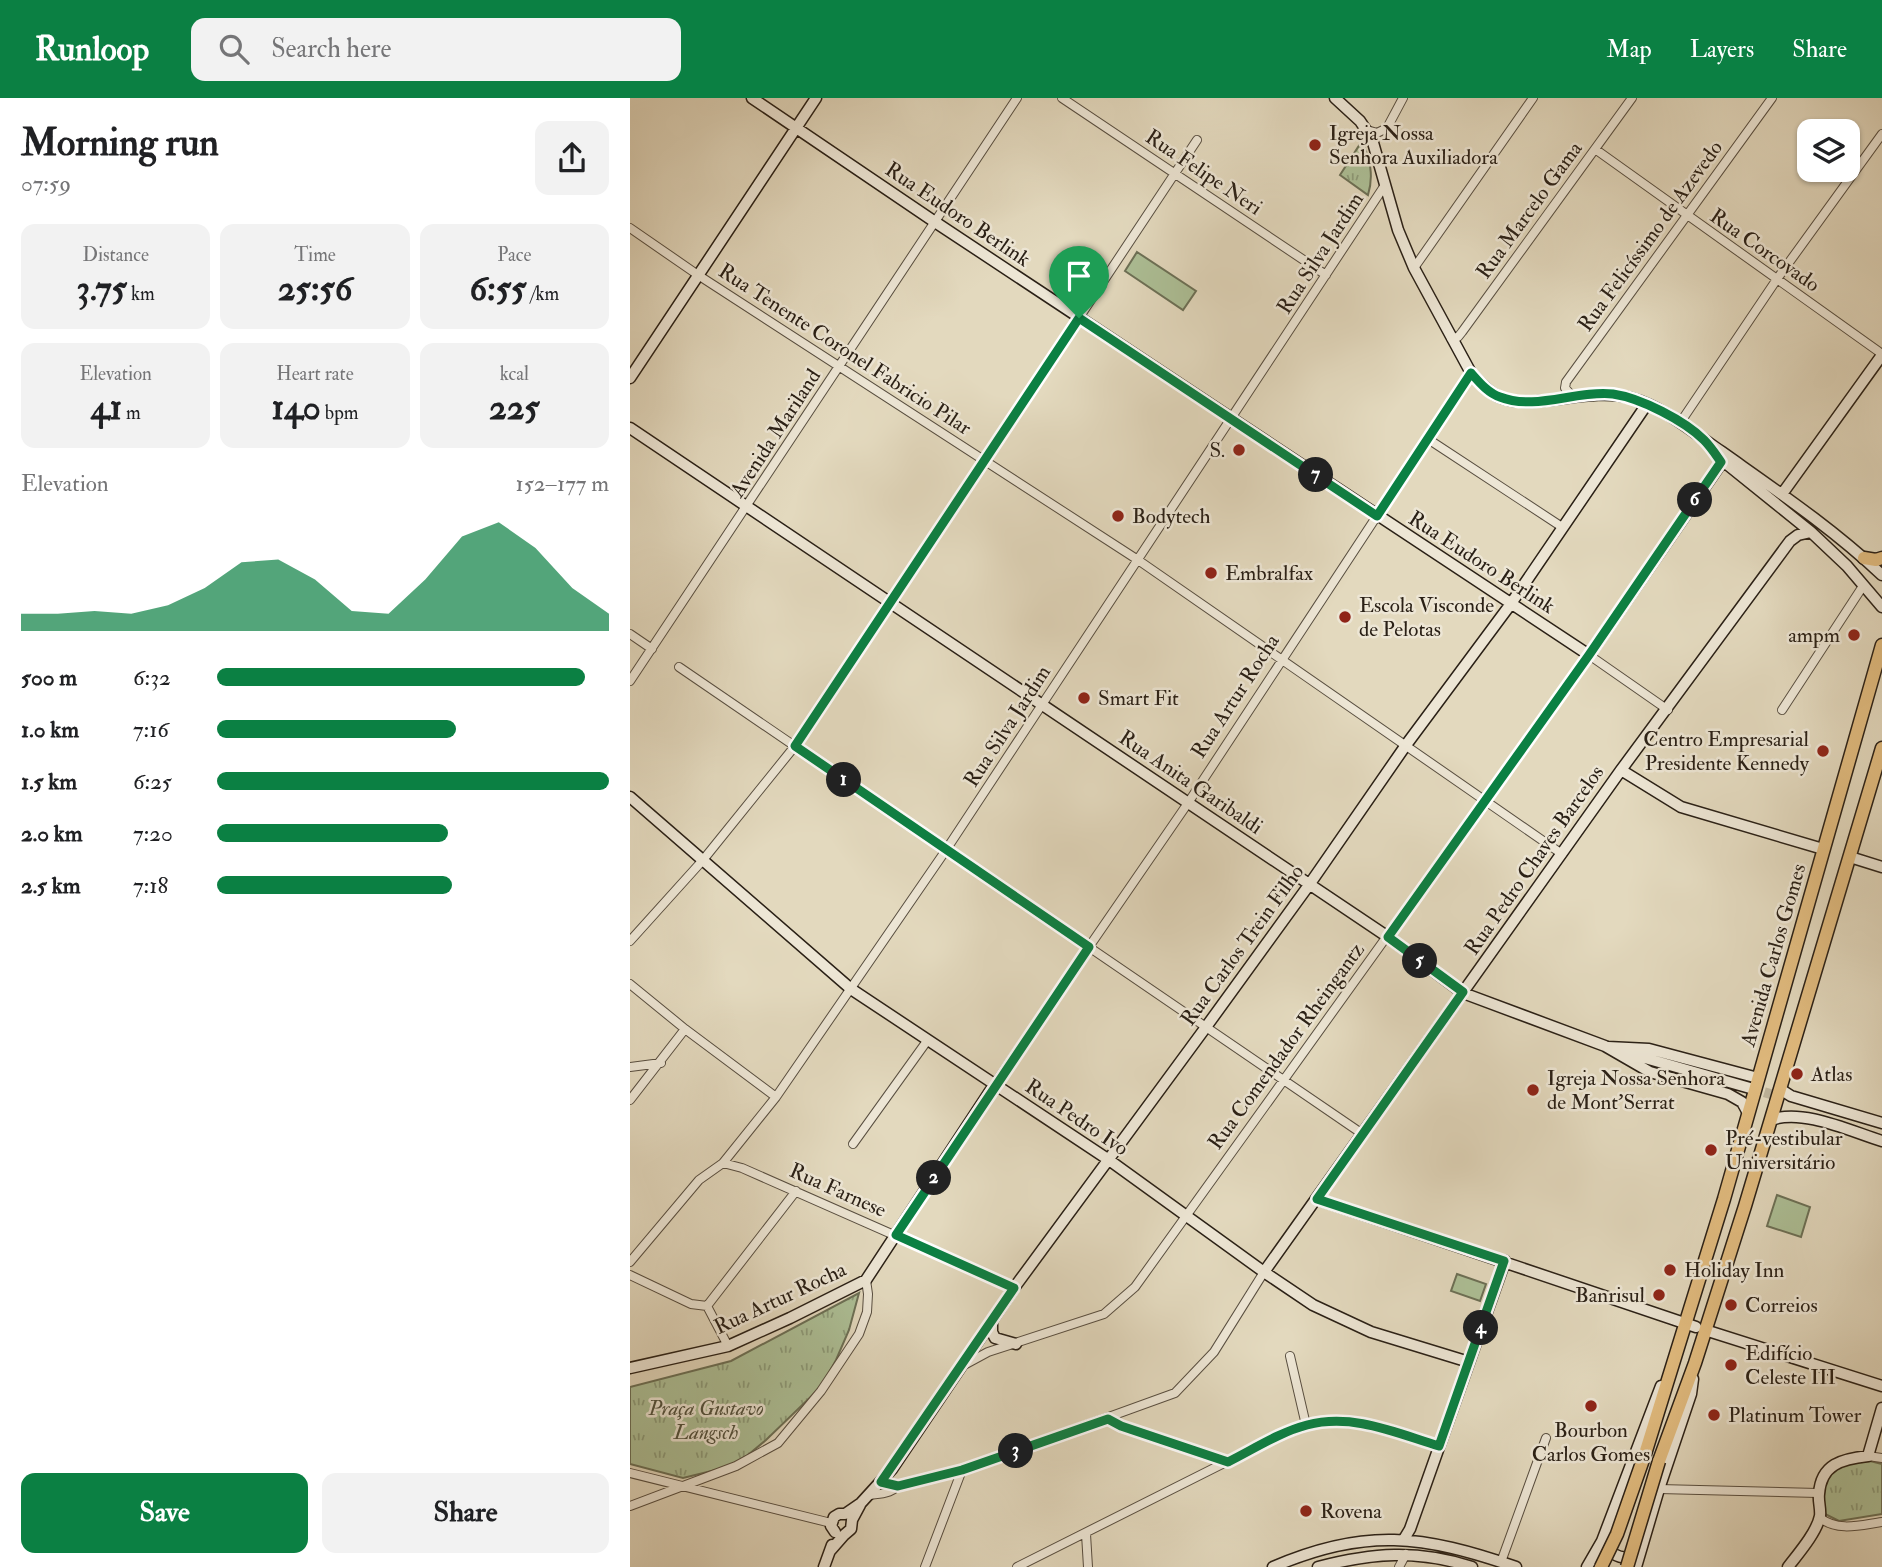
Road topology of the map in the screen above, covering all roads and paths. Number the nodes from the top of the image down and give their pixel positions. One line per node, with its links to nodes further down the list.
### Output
1 (752, 98): 10 (street, Rua Eudoro Berlink)
2 (816, 98): 10 (street)
3 (1017, 98): 18 (street, Avenida Mariland)
4 (1062, 98): 15 (street, Rua Felipe Neri)
5 (1335, 98): 11 (street)
6 (1404, 98): 11 (street)
7 (1533, 98): 20 (street)
8 (1632, 98): 14 (street, Rua Marcelo Gama)
9 (1772, 98): 17 (street, Rua Felicíssimo de Azevedo)
10 (796, 128): 18 (street, Rua Eudoro Berlink); 21 (street)
11 (1367, 130): 16 (street)
12 (1882, 134): 23 (street)
13 (1197, 140): 15 (street)
14 (1595, 149): 17 (street, Rua Corcovado); 25 (street, Rua Marcelo Gama)
15 (1175, 173): 22 (street, Rua Felipe Neri); 24 (street)
16 (1385, 185): 20 (street); 22 (street, Rua Silva Jardim)
17 (1685, 215): 23 (street, Rua Corcovado); 30 (street, Rua Felicíssimo de Azevedo)
18 (935, 222): 24 (street, Rua Eudoro Berlink); 27 (street, Avenida Mariland)
19 (630, 228): 21 (street, Rua Tenente Coronel Fabricio Pilar)
20 (1414, 268): 25 (street)
21 (698, 275): 27 (street, Rua Tenente Coronel Fabricio Pilar); 29 (street)
22 (1326, 275): 32 (street, Rua Silva Jardim)
23 (1777, 279): 26 (street, Rua Corcovado); 33 (street)
24 (1079, 318): 32 (street, Rua Eudoro Berlink); 37 (street)
25 (1451, 338): 28 (street)
26 (1882, 355): 39 (street)
27 (840, 365): 37 (street, Rua Tenente Coronel Fabricio Pilar); 40 (street, Avenida Mariland)
28 (1471, 373): 30 (street); 35 (street, Rua Artur Rocha)
29 (630, 378)
30 (1572, 396): 31 (street)
31 (1647, 404): 33 (street); 42 (street, Rua Carlos Trein Filho)
32 (1231, 419): 41 (street, Rua Eudoro Berlink); 46 (street, Rua Silva Jardim)
33 (1681, 424): 36 (street)
34 (630, 428): 40 (street, Rua Anita Garibaldi)
35 (1428, 439): 41 (street, Rua Artur Rocha); 42 (street)
36 (1703, 439): 38 (street); 39 (street)
37 (985, 459): 46 (street, Rua Tenente Coronel Fabricio Pilar); 49 (street)
38 (1721, 462): 43 (street); 55 (street, Rua Comendador Rheingantz)
39 (1782, 494): 44 (street)
40 (747, 506): 49 (street, Rua Anita Garibaldi); 54 (street, Avenida Mariland)
41 (1377, 516): 50 (street, Rua Eudoro Berlink); 56 (street, Rua Artur Rocha)
42 (1562, 527): 50 (street, Rua Carlos Trein Filho)
43 (1811, 532): 48 (street); 60 (street, Rua Pedro Chaves Barcelos)
44 (1864, 558): 45 (main road); 47 (street)
45 (1882, 558)
46 (1138, 560): 56 (street, Rua Tenente Coronel Fabricio Pilar); 59 (street, Rua Silva Jardim)
47 (1882, 575)
48 (1863, 586): 51 (street); 61 (street)
49 (890, 603): 59 (street, Rua Anita Garibaldi); 63 (street)
50 (1510, 604): 55 (street, Rua Eudoro Berlink); 62 (street, Rua Carlos Trein Filho)
51 (1882, 607)
52 (630, 634): 54 (street)
53 (1882, 645): 69 (main road, Avenida Carlos Gomes)
54 (652, 649): 58 (street, Avenida Mariland)
55 (1589, 655): 60 (street, Rua Eudoro Berlink); 67 (street, Rua Comendador Rheingantz)
56 (1283, 659): 62 (street, Rua Tenente Coronel Fabricio Pilar); 68 (street, Rua Artur Rocha)
57 (679, 667): 63 (street)
58 (630, 681)
59 (1042, 705): 68 (street, Rua Anita Garibaldi); 70 (street, Rua Silva Jardim)
60 (1668, 710): 65 (street, Rua Pedro Chaves Barcelos)
61 (1782, 710)
62 (1406, 745): 67 (street, Rua Tenente Coronel Fabricio Pilar); 75 (street, Rua Carlos Trein Filho)
63 (795, 746): 70 (street); 73 (street)
64 (1882, 748): 72 (main road, Avenida Carlos Gomes)
65 (1621, 770): 69 (street); 71 (street, Rua Pedro Chaves Barcelos)
66 (630, 797): 73 (street, Rua Pedro Ivo)
67 (1486, 800): 71 (street, Rua Tenente Coronel Fabricio Pilar); 76 (street, Rua Comendador Rheingantz)
68 (1188, 803): 75 (street, Rua Anita Garibaldi); 78 (street, Rua Artur Rocha)
69 (1823, 849): 89 (main road, Avenida Carlos Gomes)
70 (947, 850): 78 (street); 80 (street, Rua Silva Jardim)
71 (1562, 854): 81 (street, Rua Pedro Chaves Barcelos)
72 (1850, 857): 74 (street); 91 (main road, Avenida Carlos Gomes)
73 (703, 860): 77 (street); 80 (street, Rua Pedro Ivo)
74 (1882, 867)
75 (1309, 885): 76 (street, Rua Anita Garibaldi); 82 (street, Rua Carlos Trein Filho)
76 (1388, 937): 81 (street, Rua Anita Garibaldi); 88 (street, Rua Comendador Rheingantz)
77 (630, 940)
78 (1089, 947): 82 (street); 90 (street, Rua Artur Rocha)
79 (630, 984): 83 (street)
80 (851, 989): 84 (street, Rua Pedro Ivo); 92 (street, Rua Silva Jardim)
81 (1463, 992): 85 (street, Rua Anita Garibaldi); 98 (street, Rua Pedro Chaves Barcelos)
82 (1206, 1027): 88 (street); 101 (street, Rua Carlos Trein Filho)
83 (685, 1029): 86 (street); 92 (street)
84 (927, 1041): 90 (street, Rua Pedro Ivo); 100 (street)
85 (1605, 1046): 89 (street, Rua Anita Garibaldi); 94 (street, Rua Anita Garibaldi)
86 (661, 1063): 87 (street); 93 (street)
87 (630, 1067)
88 (1285, 1080): 98 (street); 105 (street, Rua Comendador Rheingantz)
89 (1754, 1083): 94 (main road, Avenida Carlos Gomes)
90 (994, 1086): 101 (street, Rua Pedro Ivo); 106 (street, Rua Artur Rocha)
91 (1782, 1093): 95 (main road, Avenida Carlos Gomes); 96 (street); 97 (street)
92 (776, 1097): 102 (street, Rua Silva Jardim)
93 (630, 1100)
94 (1748, 1113): 115 (main road, Avenida Carlos Gomes)
95 (1771, 1120): 99 (street); 115 (main road, Avenida Carlos Gomes)
96 (1882, 1123)
97 (1882, 1129)
98 (1364, 1135): 104 (street, Rua Pedro Chaves Barcelos)
99 (1882, 1140)
100 (853, 1144)
101 (1109, 1160): 105 (street, Rua Pedro Ivo); 112 (street, Rua Carlos Trein Filho)
102 (723, 1163): 103 (street, Rua Farnese); 108 (street, Rua Silva Jardim)
103 (796, 1191): 106 (street, Rua Farnese); 113 (street)
104 (1317, 1199): 107 (street); 109 (street, Rua Pedro Chaves Barcelos)
105 (1187, 1218): 109 (street, Rua Pedro Ivo); 116 (street, Rua Comendador Rheingantz)
106 (896, 1235): 111 (street, Rua Artur Rocha); 112 (street, Rua Farnese)
107 (1504, 1261): 115 (street); 120 (street)
108 (630, 1262)
109 (1264, 1272): 120 (street, Rua Pedro Ivo); 126 (street, Rua Pedro Chaves Barcelos)
110 (630, 1275): 113 (street)
111 (866, 1280): 117 (street, Rua Artur Rocha); 136 (street)
112 (1014, 1288): 114 (street, Rua Carlos Trein Filho)
113 (707, 1306): 117 (street)
114 (992, 1320): 116 (street); 122 (street, Rua Carlos Trein Filho)
115 (1696, 1327): 118 (main road, Avenida Carlos Gomes); 121 (main road, Avenida Carlos Gomes); 124 (street)
116 (1016, 1344): 122 (street, Rua Comendador Rheingantz)
117 (728, 1346): 123 (street, Rua Artur Rocha)
118 (1676, 1355): 147 (street, Avenida Carlos Gomes); 163 (main road, Avenida Carlos Gomes, bridge)
119 (1290, 1356): 127 (street)
120 (1469, 1362): 129 (street)
121 (1695, 1363): 138 (street, Avenida Carlos Gomes); 164 (main road, Avenida Carlos Gomes, bridge)
122 (961, 1366): 135 (street, Rua Carlos Trein Filho)
123 (630, 1368)
124 (1882, 1386)
125 (1882, 1408): 130 (street)
126 (1108, 1419): 132 (street); 133 (street, Rua Pedro Chaves Barcelos)
127 (1306, 1425): 129 (street); 132 (street)
128 (1546, 1438): 150 (street)
129 (1439, 1446): 146 (street)
130 (1868, 1456): 131 (street); 139 (street)
131 (1882, 1458)
132 (1228, 1462): 145 (street)
133 (962, 1470): 137 (street, Rua Pedro Chaves Barcelos); 152 (street)
134 (630, 1473): 136 (street)
135 (881, 1482): 137 (street, Rua Pedro Chaves Barcelos); 140 (street, Rua Carlos Trein Filho)
136 (681, 1486): 141 (street); 144 (street)
137 (898, 1486): 140 (street, Rua Pedro Chaves Barcelos)
138 (1659, 1489): 139 (street); 148 (street, Avenida Carlos Gomes)
139 (1818, 1493): 142 (street)
140 (870, 1495): 144 (street, Rua Carlos Trein Filho)
141 (630, 1506)
142 (1820, 1518): 143 (street); 166 (street)
143 (1882, 1522)
144 (840, 1523): 151 (street)
145 (1086, 1534): 153 (street); 154 (street)
146 (1408, 1536): 150 (street); 155 (street)
147 (1602, 1541): 148 (street); 162 (street, Avenida Carlos Gomes)
148 (1639, 1552): 165 (street, Avenida Carlos Gomes)
149 (1401, 1554): 158 (street); 159 (street); 160 (street)
150 (1501, 1562): 161 (street)
151 (824, 1567)
152 (925, 1567)
153 (1017, 1567)
154 (1088, 1567)
155 (1273, 1567)
156 (1283, 1567): 157 (street)
157 (1297, 1567)
158 (1318, 1567)
159 (1398, 1567)
160 (1472, 1567)
161 (1516, 1567)
162 (1587, 1567)
163 (1601, 1567)
164 (1627, 1567)
165 (1636, 1567)
166 (1788, 1567)

